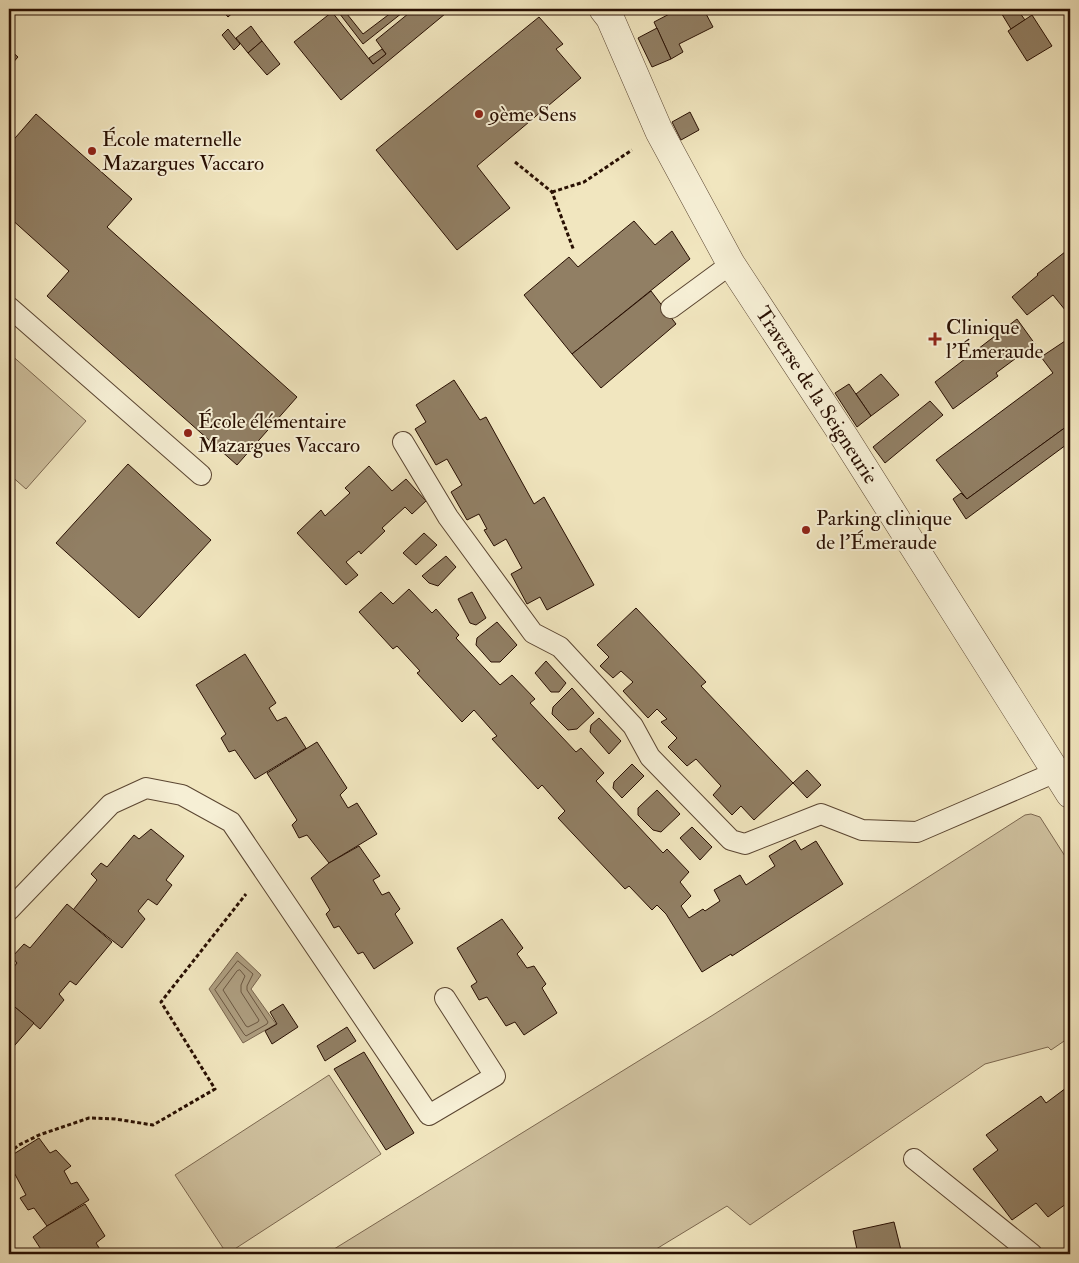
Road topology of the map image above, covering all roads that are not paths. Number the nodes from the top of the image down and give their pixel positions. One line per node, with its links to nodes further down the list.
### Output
1 (603, 9): 2 (street, Traverse de la Seigneurie)
2 (731, 264): 4 (lane); 7 (street, Traverse de la Seigneurie)
3 (9, 307): 6 (lane)
4 (671, 308)
5 (403, 442): 7 (lane)
6 (201, 475)
7 (1063, 783)
8 (9, 910): 9 (lane)
9 (445, 998)
10 (914, 1160): 11 (lane)
11 (1032, 1254)

